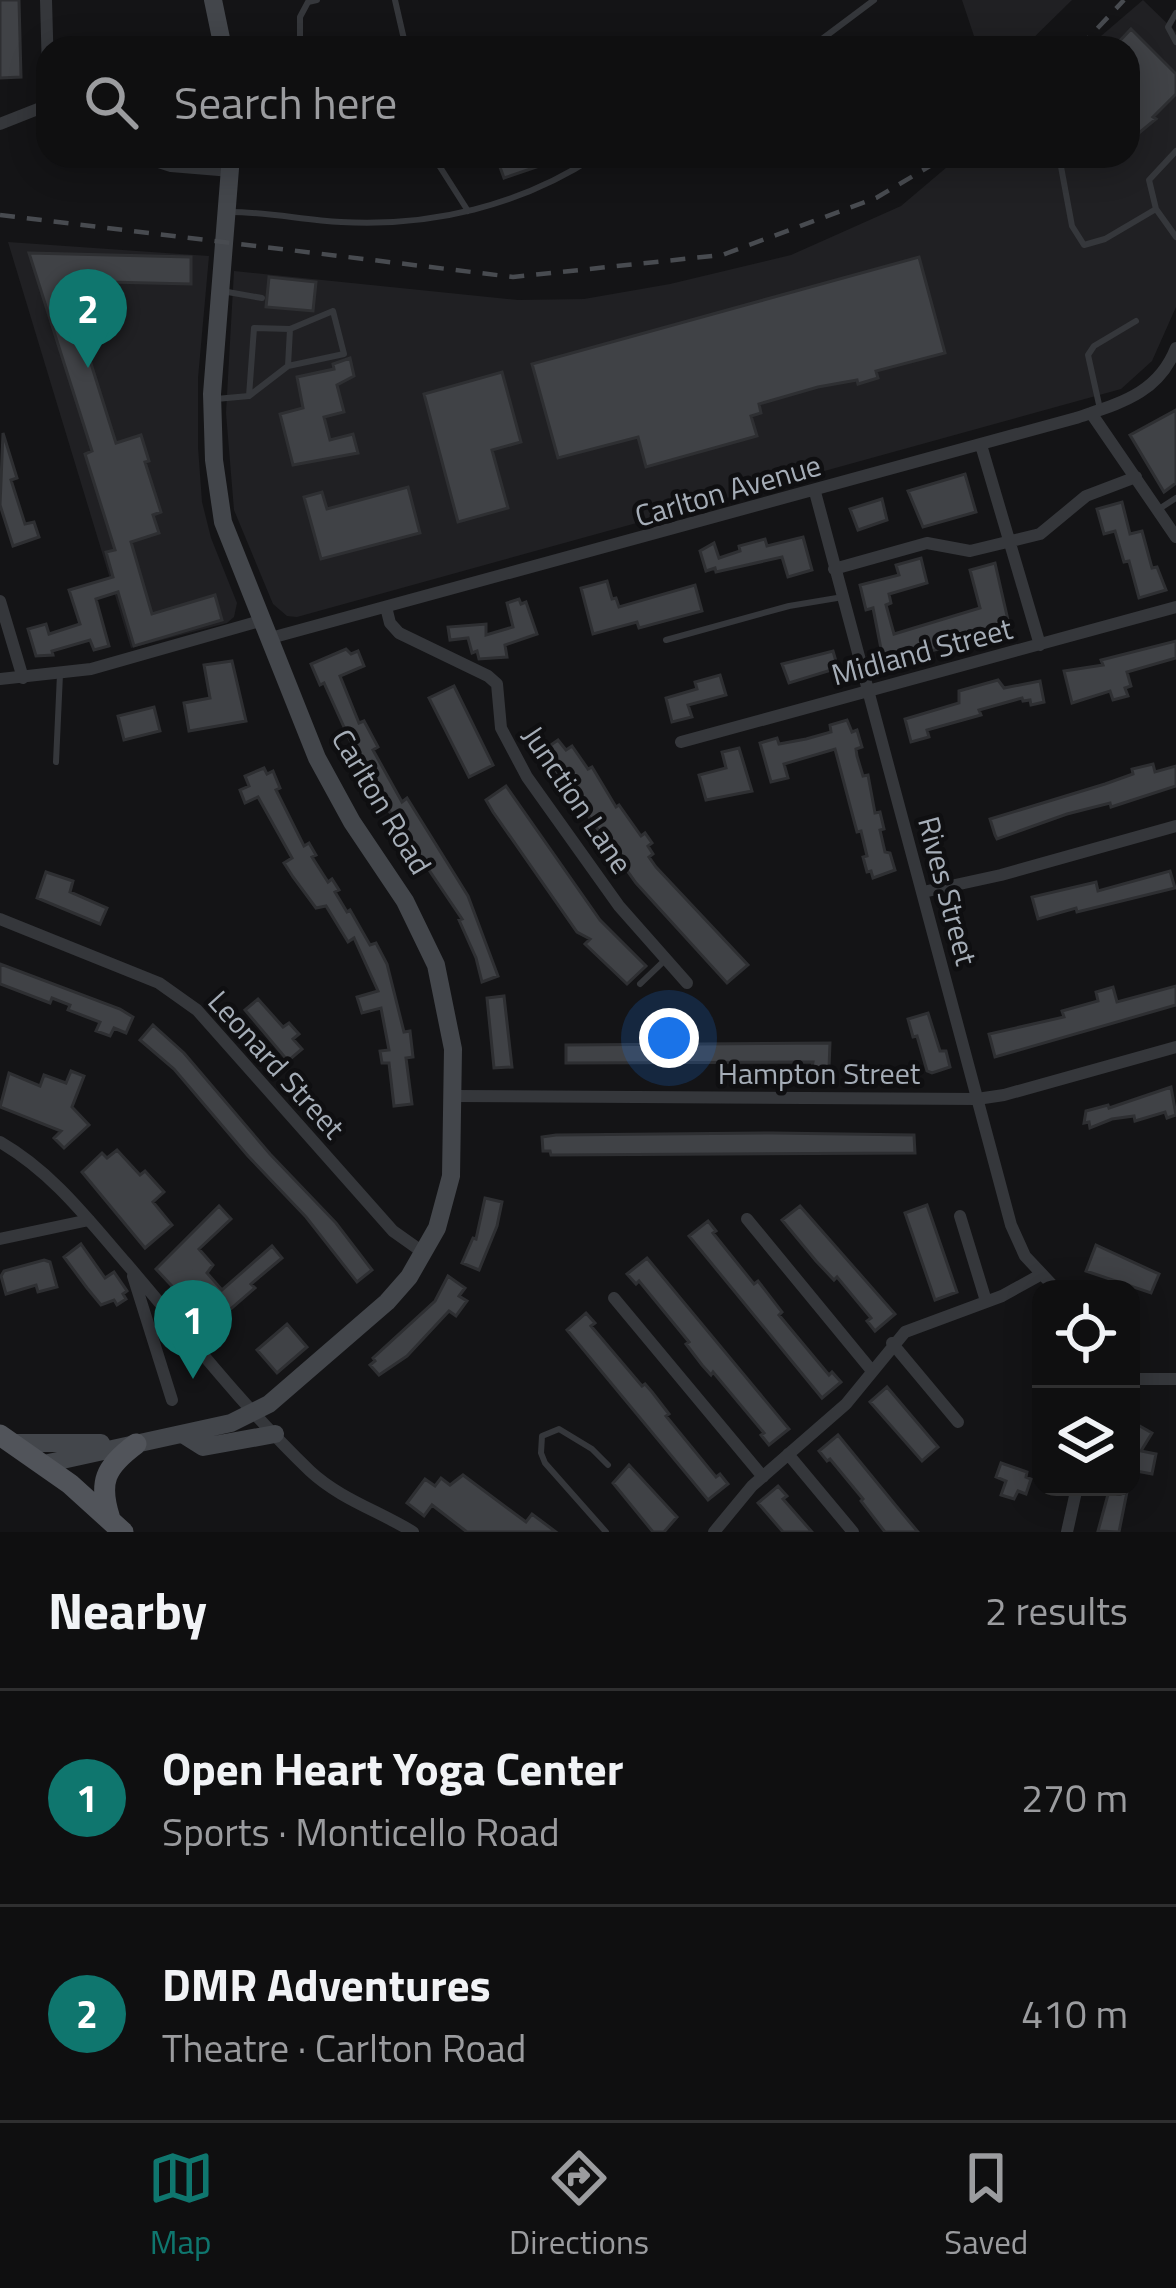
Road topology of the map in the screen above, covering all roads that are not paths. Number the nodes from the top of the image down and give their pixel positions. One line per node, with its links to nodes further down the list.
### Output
1 (46, 0): 7 (street)
2 (213, 0): 8 (main road)
3 (317, 0): 9 (lane)
4 (395, 0): 10 (lane)
5 (874, 0): 11 (lane)
6 (1176, 13): 12 (lane)
7 (47, 36)
8 (220, 36)
9 (301, 36)
10 (403, 36)
11 (826, 36)
12 (1176, 43)
13 (36, 110): 14 (street)
14 (0, 124)
15 (1176, 152): 20 (lane)
16 (231, 168): 22 (main road, Carlton Road)
17 (441, 168): 21 (lane)
18 (575, 168): 21 (lane)
19 (1060, 168): 20 (lane)
20 (1156, 209): 23 (lane)
21 (468, 211): 22 (lane)
22 (227, 212): 24 (main road, Carlton Road)
23 (1176, 238)
24 (219, 290): 25 (lane); 31 (main road, Carlton Road)
25 (262, 298)
26 (1136, 321): 32 (lane)
27 (290, 329): 29 (lane); 29 (lane); 30 (lane)
28 (1176, 348): 32 (street, Carlton Avenue)
29 (288, 366): 30 (lane)
30 (249, 396): 31 (lane)
31 (212, 399): 45 (main road, Carlton Road)
32 (1095, 411): 33 (street, Carlton Avenue); 34 (street)
33 (981, 445): 35 (street, Carlton Avenue); 39 (street)
34 (1136, 477): 37 (street); 39 (street)
35 (815, 492): 40 (street, Rives Street); 43 (street, Carlton Avenue)
36 (1176, 498): 37 (lane)
37 (1159, 509): 38 (street)
38 (1176, 537)
39 (1009, 542): 40 (street); 47 (street)
40 (834, 569): 41 (street, Rives Street)
41 (843, 596): 46 (lane); 51 (street, Rives Street)
42 (0, 601): 49 (street)
43 (386, 607): 45 (street, Carlton Avenue); 57 (street, Junction Lane)
44 (1176, 607): 47 (street, Midland Street)
45 (264, 630): 48 (street, Carlton Avenue); 61 (main road, Carlton Road)
46 (666, 640)
47 (1040, 644): 51 (street, Midland Street)
48 (60, 674): 49 (street, Carlton Avenue); 53 (lane)
49 (23, 678): 50 (street, Carlton Avenue)
50 (0, 679)
51 (869, 692): 52 (street, Midland Street); 55 (street, Rives Street)
52 (681, 742)
53 (56, 762)
54 (1176, 826): 55 (street)
55 (922, 892): 62 (street, Rives Street)
56 (0, 919): 68 (street, Leonard Street)
57 (668, 958): 58 (street, Junction Lane); 59 (lane)
58 (687, 983)
59 (640, 984)
60 (1176, 1047): 62 (street, Hampton Street)
61 (454, 1096): 62 (street, Hampton Street); 68 (main road, Carlton Road)
62 (977, 1100): 70 (street, Rives Street)
63 (0, 1142): 66 (street)
64 (960, 1216): 73 (street)
65 (747, 1219): 75 (street)
66 (89, 1220): 67 (street); 69 (street)
67 (0, 1239)
68 (424, 1253): 79 (main road, Carlton Road)
69 (130, 1269): 78 (street); 79 (street)
70 (1040, 1275): 71 (street, Rives Street); 73 (street)
71 (1046, 1280)
72 (614, 1298): 88 (street)
73 (986, 1301): 74 (street)
74 (892, 1343): 75 (street); 80 (street)
75 (872, 1371): 85 (street)
76 (1140, 1379): 77 (street)
77 (1176, 1379)
78 (172, 1400)
79 (254, 1414): 81 (main road); 82 (street)
80 (958, 1422)
81 (184, 1435): 82 (main road); 84 (main road)
82 (275, 1435): 91 (street)
83 (5, 1443): 84 (main road); 86 (main road)
84 (136, 1444): 86 (main road); 90 (main road)
85 (788, 1454): 88 (street); 94 (street)
86 (44, 1464): 90 (main road)
87 (608, 1465): 92 (lane)
88 (763, 1477): 93 (street)
89 (1075, 1496): 95 (street)
90 (116, 1526)
91 (413, 1532)
92 (606, 1532)
93 (714, 1532)
94 (853, 1532)
95 (1067, 1532)

